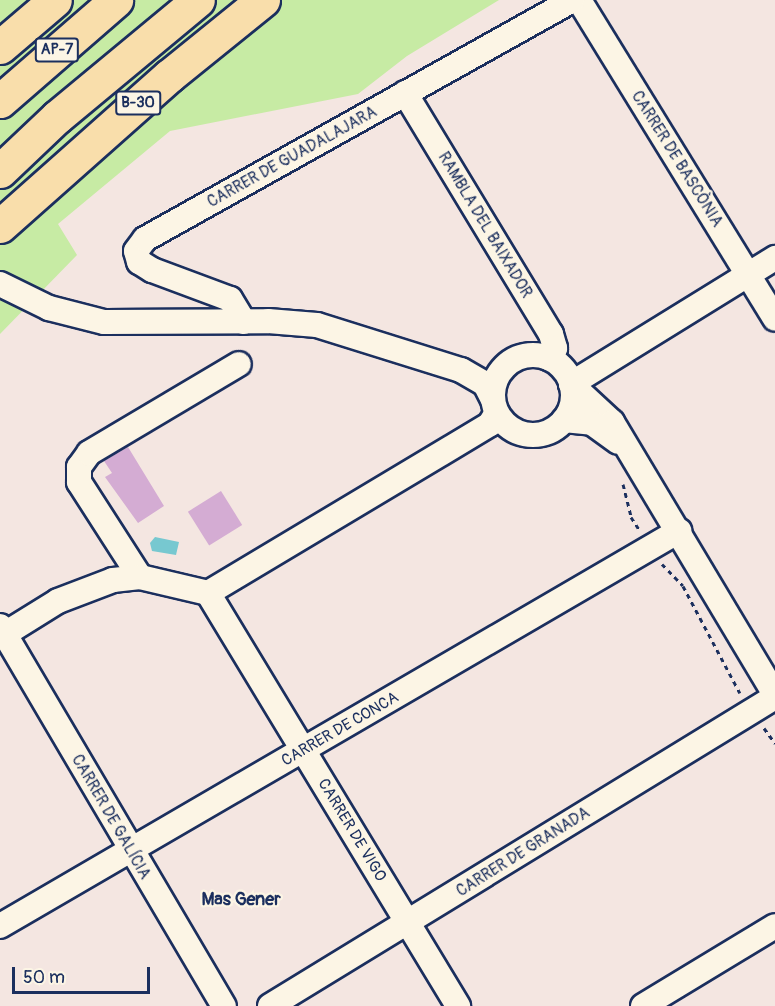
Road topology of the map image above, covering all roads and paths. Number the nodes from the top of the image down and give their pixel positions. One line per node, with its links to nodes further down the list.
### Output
1 (55, 0): 7 (highway)
2 (116, 0): 9 (highway, AP-7)
3 (198, 0): 10 (highway)
4 (263, 0): 11 (highway, B-30)
5 (572, 0): 8 (street, CARRER DE GUADALAJARA)
6 (579, 0): 13 (street, CARRER DE BASCÒNIA)
7 (0, 47)
8 (405, 93): 16 (street, CARRER DE GUADALAJARA); 17 (street, RAMBLA DEL BAIXADOR)
9 (0, 102)
10 (0, 171)
11 (8, 218)
12 (775, 258): 13 (street)
13 (748, 274): 15 (street, CARRER DE BASCÒNIA); 21 (street)
14 (0, 284): 16 (street)
15 (775, 318)
16 (244, 322): 20 (street)
17 (548, 358): 18 (street); 21 (street)
18 (510, 362): 20 (street); 22 (street)
19 (239, 364): 28 (street)
20 (462, 370): 22 (street)
21 (571, 384): 23 (street); 24 (street)
22 (494, 406): 23 (street); 29 (street)
23 (564, 420): 24 (street)
24 (625, 447): 26 (street)
25 (621, 477): 27 (path)
26 (679, 531): 27 (street, CARRER DE CONCA); 31 (street)
27 (651, 548): 32 (path); 34 (street, CARRER DE CONCA)
28 (140, 577): 29 (street); 30 (street)
29 (208, 593): 34 (street, CARRER DE VIGO)
30 (2, 632): 35 (street, CARRER DE GALÍCIA)
31 (775, 695): 32 (street, CARRER DE GRANADA)
32 (751, 711): 33 (path); 36 (street, CARRER DE GRANADA)
33 (775, 743)
34 (303, 750): 35 (street, CARRER DE CONCA); 36 (street, CARRER DE VIGO)
35 (131, 851): 37 (street, CARRER DE CONCA); 39 (street, CARRER DE GALÍCIA)
36 (408, 922): 40 (street, CARRER DE GRANADA); 41 (street, CARRER DE VIGO)
37 (0, 926)
38 (775, 926): 42 (street)
39 (224, 1006)
40 (270, 1006)
41 (458, 1006)
42 (643, 1006)

